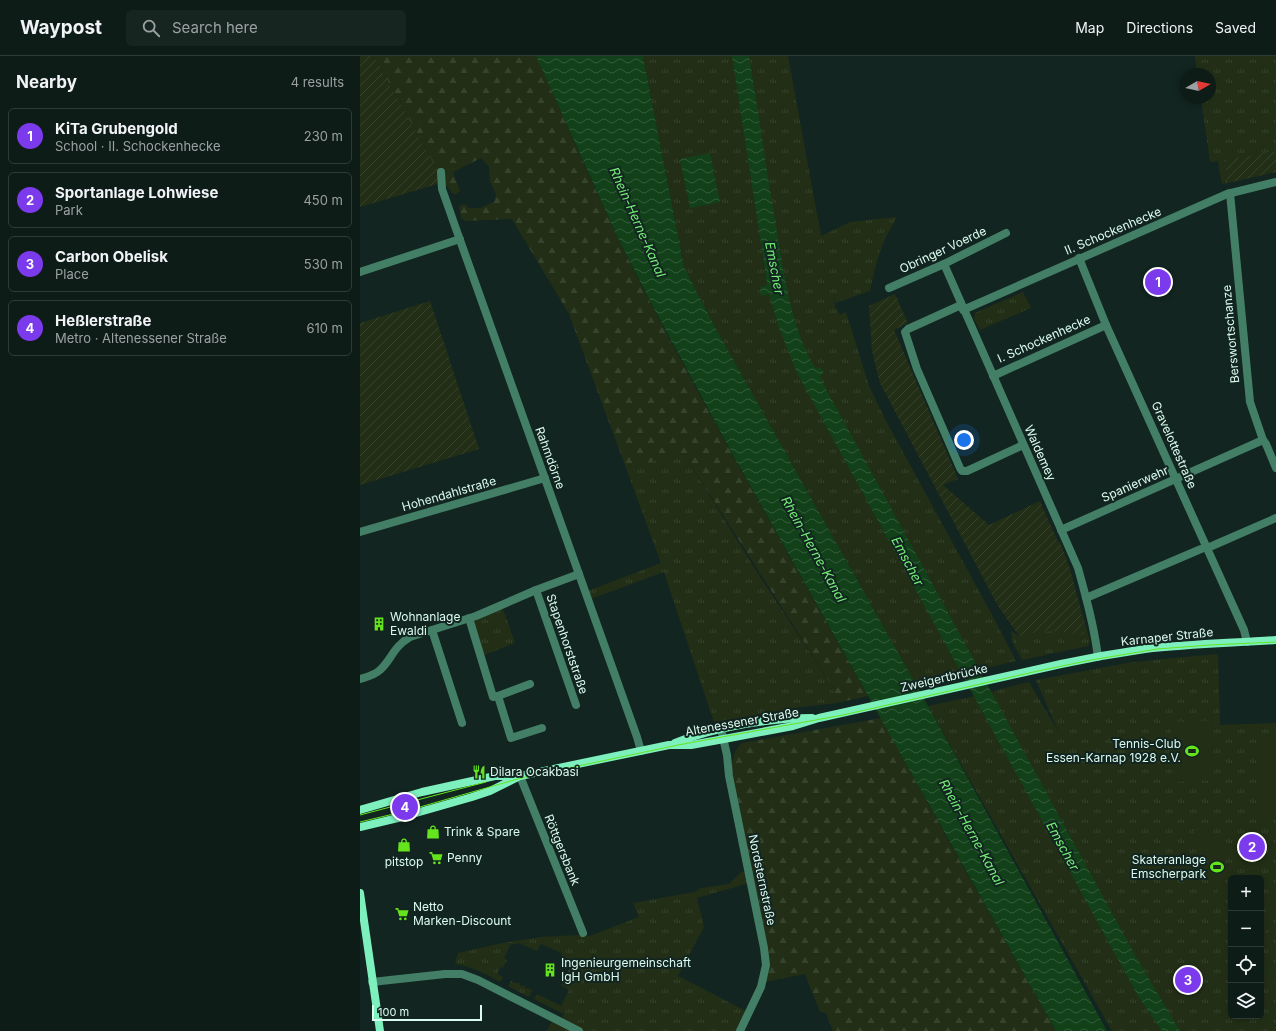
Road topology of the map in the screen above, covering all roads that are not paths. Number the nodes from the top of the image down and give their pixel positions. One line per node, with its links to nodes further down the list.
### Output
1 (441, 172): 5 (street, Rahmdörne)
2 (1276, 182): 3 (street, II. Schockenhecke)
3 (1230, 193): 6 (street, II. Schockenhecke); 13 (street, Berswortschanze)
4 (1006, 233): 7 (street, Obringer Voerde)
5 (460, 239): 8 (street); 16 (street, Rahmdörne)
6 (1079, 258): 10 (street, II. Schockenhecke); 11 (street, Gravelottestraße)
7 (944, 264): 9 (street, Obringer Voerde); 10 (street, Waldemey)
8 (360, 272)
9 (889, 288)
10 (962, 308): 12 (street, Waldemey); 14 (street, II. Schockenhecke)
11 (1106, 325): 12 (street, I. Schockenhecke); 17 (street, Gravelottestraße)
12 (993, 376): 14 (street, Waldemey)
13 (1263, 440): 15 (street, Berswortschanze); 17 (street, Spanierwehr)
14 (1023, 445): 19 (street, Waldemey)
15 (1276, 468)
16 (545, 478): 20 (street, Hohendahlstraße); 22 (street, Rahmdörne)
17 (1176, 479): 19 (street, Spanierwehr); 21 (street, Gravelottestraße)
18 (1276, 518): 21 (street)
19 (1061, 530): 24 (street, Waldemey)
20 (360, 532)
21 (1206, 548): 24 (street); 28 (street, Gravelottestraße)
22 (579, 574): 23 (street, Stapenhorststraße); 42 (street, Rahmdörne)
23 (536, 590): 25 (street, Stapenhorststraße); 34 (street, Stapenhorststraße)
24 (1086, 598): 29 (street, Waldemey)
25 (469, 618): 26 (street, Stapenhorststraße); 33 (street)
26 (432, 630): 31 (street, Stapenhorststraße); 37 (street)
27 (1276, 640): 28 (main road, Karnaper Straße)
28 (1247, 642): 29 (main road, Karnaper Straße)
29 (1098, 657): 30 (main road, Karnaper Straße)
30 (1038, 669): 35 (main road, Zweigertbrücke)
31 (360, 679)
32 (530, 684): 33 (street)
33 (498, 696): 38 (street)
34 (576, 705)
35 (855, 711): 36 (main road, Altenessener Straße)
36 (819, 718): 39 (main road, Altenessener Straße); 40 (main road, Altenessener Straße)
37 (462, 723)
38 (542, 728)
39 (721, 729): 40 (street, Nordsternstraße); 41 (main road, Altenessener Straße)
40 (724, 739): 41 (main road, Altenessener Straße); 51 (street, Nordsternstraße)
41 (669, 745): 42 (main road, Altenessener Straße)
42 (641, 751): 43 (main road, Altenessener Straße)
43 (520, 776): 44 (main road, Altenessener Straße); 45 (main road, Altenessener Straße); 47 (street, Röttgersbank)
44 (360, 810)
45 (360, 827)
46 (360, 893): 48 (main road)
47 (583, 933)
48 (372, 982): 49 (main road); 50 (street)
49 (380, 1031)
50 (579, 1031)
51 (740, 1031)

